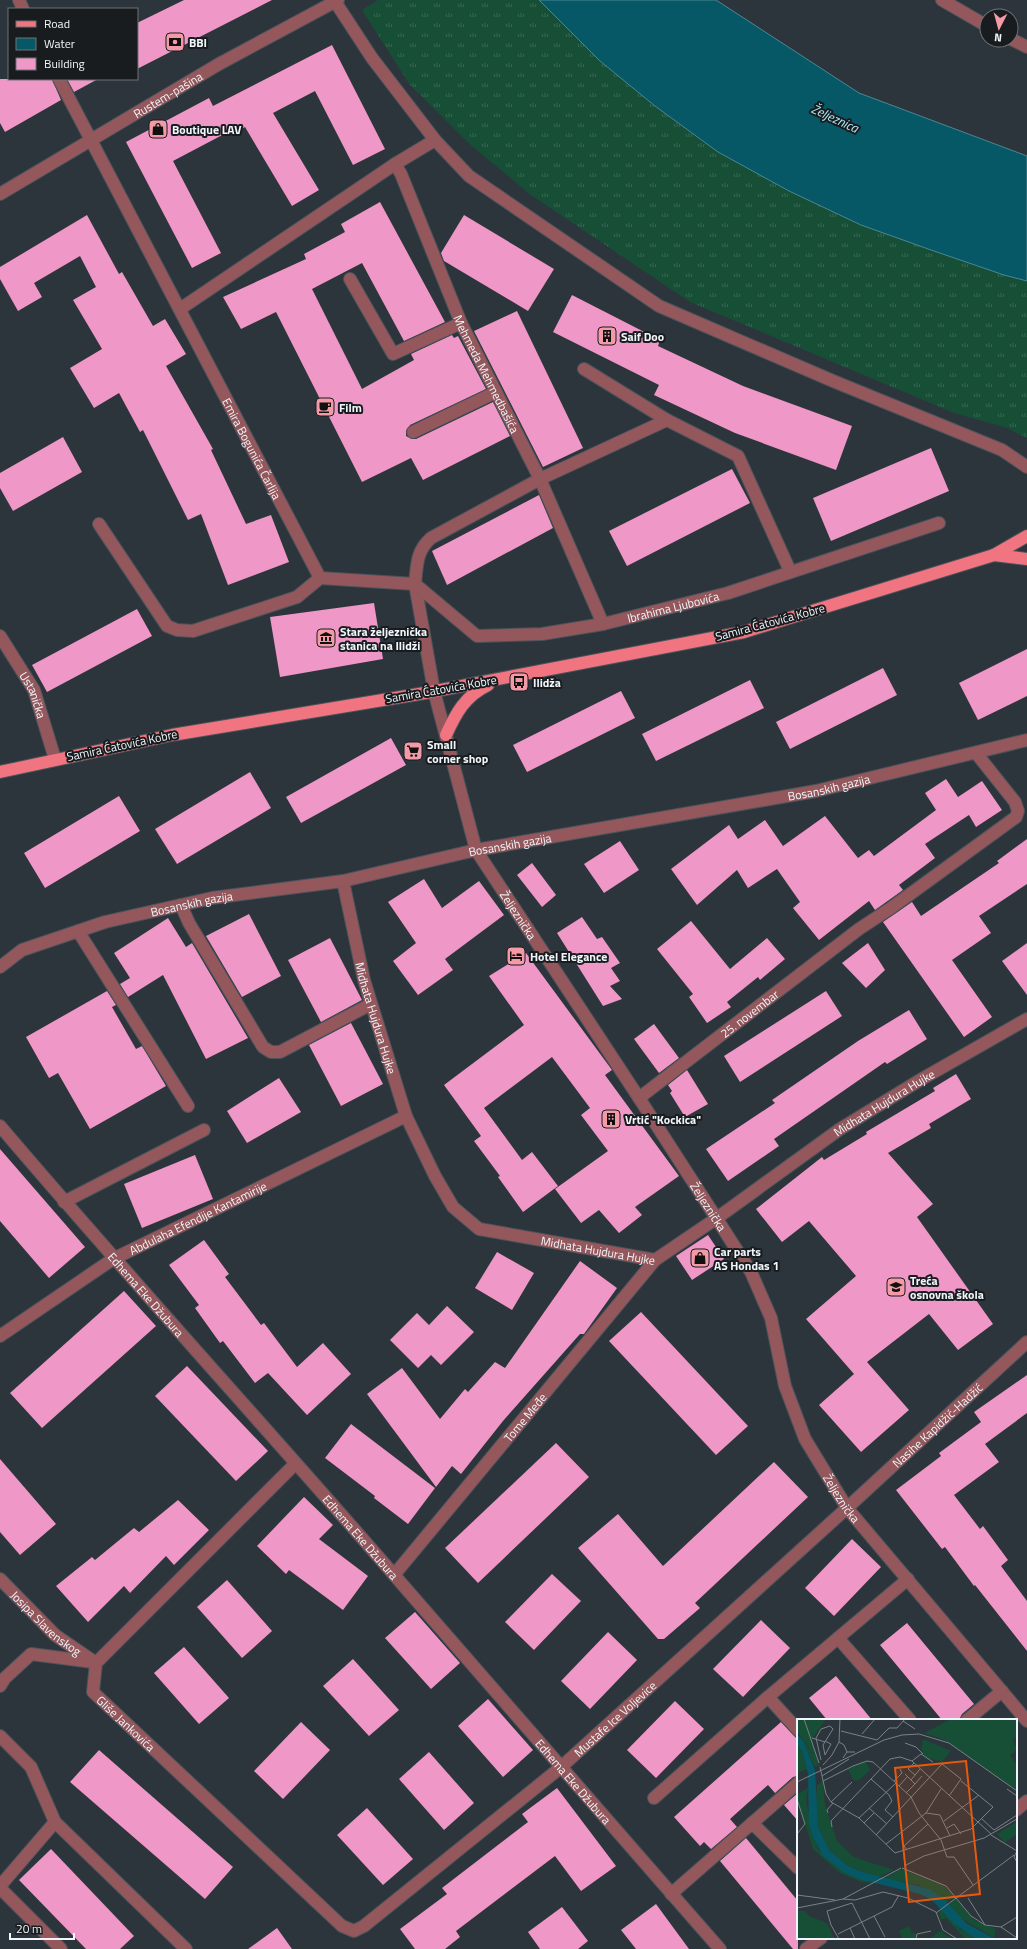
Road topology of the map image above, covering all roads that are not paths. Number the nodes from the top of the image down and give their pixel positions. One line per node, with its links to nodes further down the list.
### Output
1 (942, 0): 3 (street)
2 (335, 1): 5 (street, Rustem-pašina); 6 (street)
3 (979, 21)
4 (60, 80): 5 (street, Emira Bogunića Čarlija)
5 (90, 140): 8 (street, Rustem-pašina); 10 (street, Emira Bogunića Čarlija)
6 (436, 140): 7 (street); 16 (street)
7 (395, 164): 10 (street); 11 (street, Mehmeda Mehmedbašića)
8 (0, 194)
9 (350, 278): 11 (street)
10 (180, 309): 24 (street, Emira Bogunića Čarlija)
11 (461, 323): 13 (street, Mehmeda Mehmedbašića)
12 (584, 369): 14 (street)
13 (496, 392): 15 (street); 17 (street, Mehmeda Mehmedbašića)
14 (667, 420): 17 (street); 23 (street)
15 (413, 432)
16 (1027, 467)
17 (540, 479): 25 (street); 26 (street, Mehmeda Mehmedbašića)
18 (939, 523): 23 (street, Ibrahima Ljubovića)
19 (99, 524): 24 (street)
20 (1027, 536): 21 (main road, Samira Ćatovića Kobre)
21 (994, 554): 22 (main road); 28 (main road, Samira Ćatovića Kobre)
22 (1027, 559)
23 (790, 571): 26 (street, Ibrahima Ljubovića)
24 (320, 578): 25 (street)
25 (415, 584): 26 (street, Ibrahima Ljubovića); 29 (street)
26 (603, 624)
27 (0, 636): 33 (street, Ustanička)
28 (500, 679): 29 (main road, Samira Ćatovića Kobre); 30 (main road)
29 (434, 691): 30 (street, Željeznička); 33 (main road, Samira Ćatovića Kobre)
30 (446, 735): 35 (street, Željeznička)
31 (1027, 740): 32 (street, Bosanskih gazija)
32 (976, 753): 35 (street, Bosanskih gazija); 42 (street, 25. novembar)
33 (55, 759): 34 (main road, Samira Ćatovića Kobre)
34 (0, 772)
35 (476, 850): 36 (street, Bosanskih gazija); 42 (street, Željeznička)
36 (343, 880): 37 (street, Bosanskih gazija); 40 (street, Midhata Hujdura Hujke)
37 (181, 905): 38 (street, Bosanskih gazija); 40 (street)
38 (78, 931): 39 (street, Bosanskih gazija); 43 (street)
39 (0, 968)
40 (371, 1004): 44 (street, Midhata Hujdura Hujke)
41 (1027, 1019): 48 (street, Midhata Hujdura Hujke)
42 (639, 1098): 48 (street, Željeznička)
43 (188, 1106)
44 (406, 1116): 49 (street, Abdulaha Efendije Kantamirije); 50 (street, Midhata Hujdura Hujke)
45 (0, 1126): 47 (street, Edhema Eke Džubura)
46 (204, 1130): 47 (street)
47 (64, 1202): 49 (street, Edhema Eke Džubura)
48 (717, 1218): 50 (street, Midhata Hujdura Hujke); 54 (street, Željeznička)
49 (113, 1259): 51 (street, Abdulaha Efendije Kantamirije); 53 (street, Edhema Eke Džubura)
50 (655, 1260): 55 (street, Tome Međe)
51 (0, 1336)
52 (1027, 1342): 54 (street, Nasihe Kapidžić-Hadžić)
53 (295, 1464): 55 (street, Edhema Eke Džubura); 59 (street)
54 (847, 1508): 57 (street, Željeznička); 68 (street, Mustafe Ice Voljevice)
55 (394, 1575): 68 (street, Edhema Eke Džubura)
56 (0, 1578): 59 (street, Josipa Slavenskog)
57 (908, 1579): 58 (street); 61 (street, Željeznička)
58 (838, 1638): 62 (street); 63 (street)
59 (96, 1663): 60 (street); 78 (street, Gliše Jankovića)
60 (0, 1686)
61 (1002, 1691): 64 (street); 65 (street, Željeznička)
62 (768, 1697): 66 (street); 70 (street)
63 (909, 1719)
64 (968, 1719)
65 (1027, 1721)
66 (797, 1729)
67 (0, 1736): 73 (street)
68 (560, 1768): 77 (street, Edhema Eke Džubura); 78 (street, Mustafe Ice Voljevice)
69 (797, 1784): 74 (street)
70 (654, 1798)
71 (1027, 1801): 72 (street)
72 (1017, 1809)
73 (55, 1822): 76 (street); 81 (street)
74 (752, 1823): 75 (street); 77 (street)
75 (797, 1867)
76 (0, 1887): 80 (street)
77 (671, 1894): 82 (street, Edhema Eke Džubura)
78 (354, 1931)
79 (820, 1939): 83 (street)
80 (61, 1949)
81 (186, 1949)
82 (720, 1949)
83 (806, 1949)

